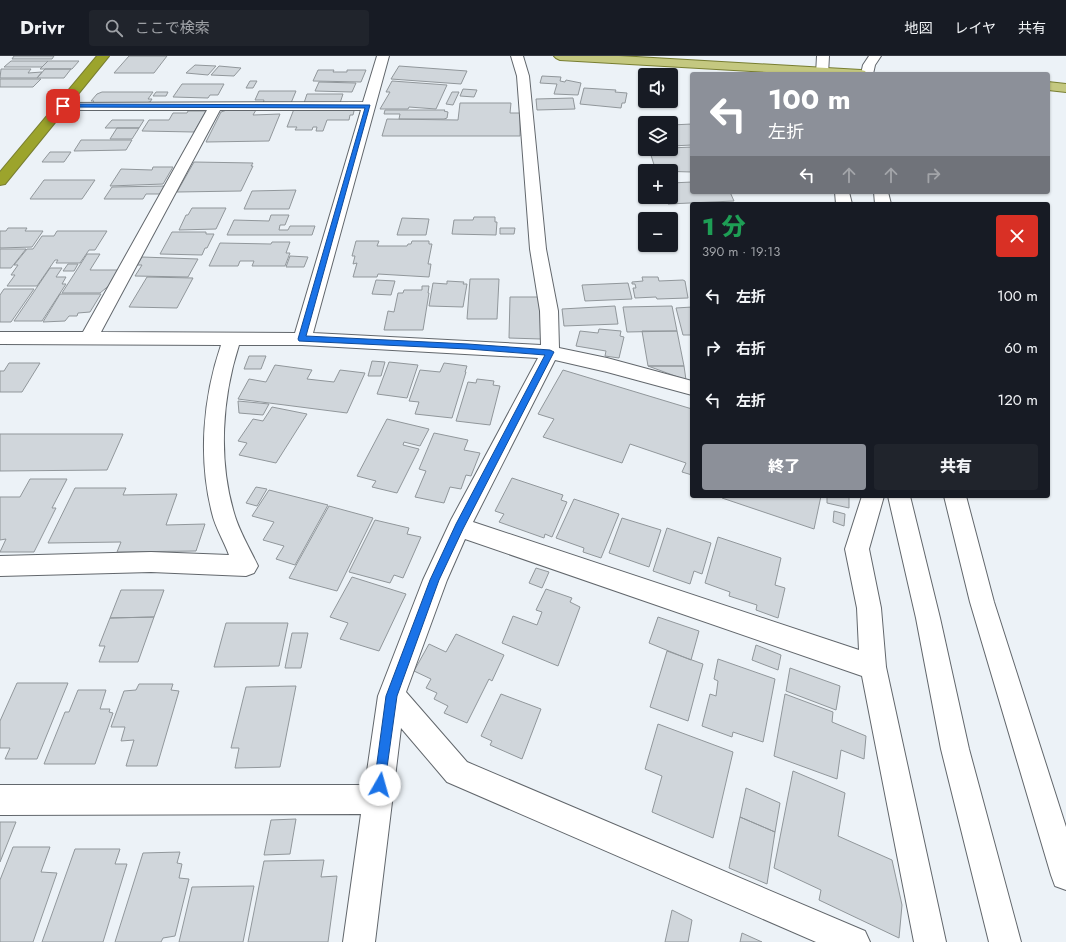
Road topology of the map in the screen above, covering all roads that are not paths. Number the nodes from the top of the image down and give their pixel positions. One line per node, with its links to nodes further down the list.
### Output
1 (103, 56): 12 (highway)
2 (383, 56): 13 (street)
3 (518, 56): 20 (street)
4 (560, 56): 7 (main road)
5 (823, 56): 8 (street)
6 (875, 56): 9 (street)
7 (807, 72)
8 (822, 72)
9 (867, 72)
10 (1050, 86): 11 (main road)
11 (1066, 88)
12 (63, 106): 14 (street); 15 (highway)
13 (368, 106): 14 (street); 19 (street)
14 (215, 107): 16 (street)
15 (0, 181)
16 (89, 337): 17 (street); 18 (street)
17 (0, 338)
18 (232, 338): 19 (street); 26 (street)
19 (302, 339): 20 (street)
20 (550, 352): 21 (street); 25 (street)
21 (690, 387)
22 (872, 498): 27 (street)
23 (899, 498): 35 (street)
24 (956, 498): 31 (street)
25 (460, 527): 27 (street); 28 (street)
26 (0, 566)
27 (872, 667): 34 (street)
28 (391, 696): 30 (street); 33 (street)
29 (0, 800): 30 (street)
30 (378, 800): 32 (street)
31 (1066, 875)
32 (359, 942)
33 (854, 942)
34 (930, 942)
35 (1005, 942)

